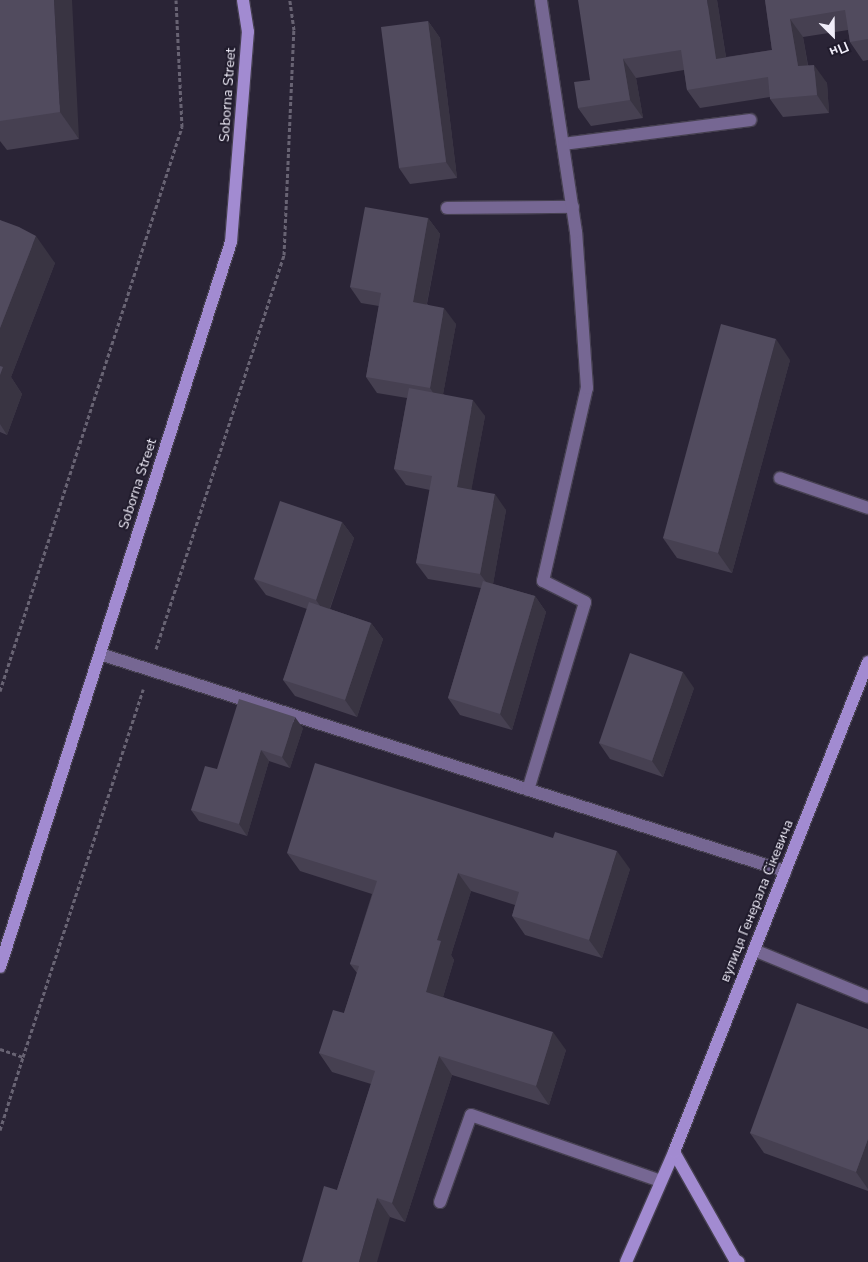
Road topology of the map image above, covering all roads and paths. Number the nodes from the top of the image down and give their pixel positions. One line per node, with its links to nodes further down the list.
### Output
1 (176, 0): 14 (path)
2 (243, 0): 11 (street, Soborna Street)
3 (290, 0): 13 (path)
4 (541, 0): 6 (street)
5 (750, 120): 6 (street)
6 (563, 144): 7 (street)
7 (572, 207): 8 (street); 15 (street)
8 (447, 208)
9 (780, 478): 10 (street)
10 (868, 508)
11 (100, 654): 13 (street); 18 (street, Soborna Street)
12 (868, 662): 16 (street, вулиця Генерала Сікевича)
13 (149, 670): 15 (street); 21 (path)
14 (0, 691)
15 (528, 790): 16 (street)
16 (785, 871): 17 (street, вулиця Генерала Сікевича)
17 (754, 950): 19 (street); 23 (street, вулиця Генерала Сікевича)
18 (0, 967)
19 (868, 997)
20 (0, 1049): 21 (path)
21 (23, 1057): 22 (path)
22 (0, 1130)
23 (674, 1152): 24 (street, вулиця Генерала Сікевича); 27 (street)
24 (660, 1181): 25 (street); 26 (street, вулиця Генерала Сікевича)
25 (440, 1202)
26 (626, 1262)
27 (739, 1262)

